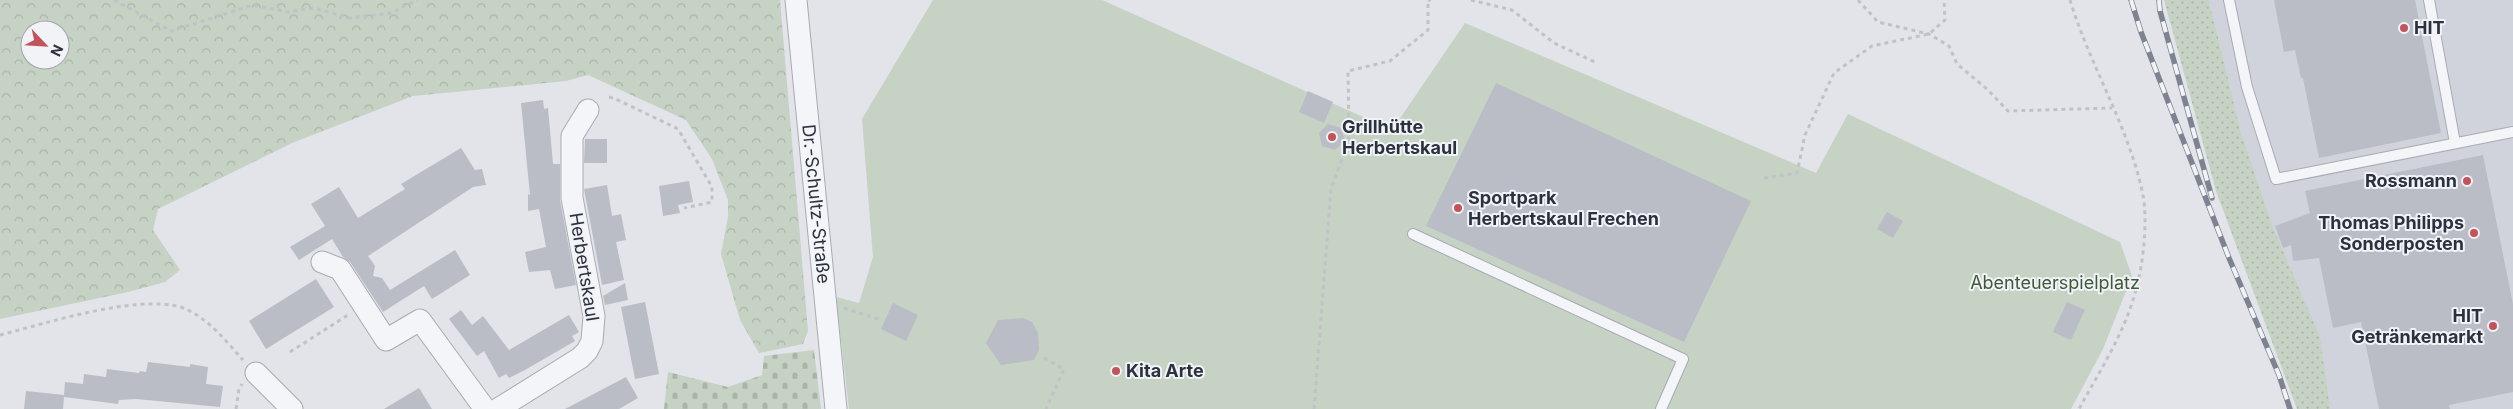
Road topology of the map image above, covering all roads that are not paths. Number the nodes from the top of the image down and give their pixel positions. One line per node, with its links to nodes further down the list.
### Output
1 (796, 0): 13 (street, Dr.-Schultz-Straße)
2 (2229, 0): 6 (lane)
3 (2428, 0): 6 (lane)
4 (588, 110): 12 (street, Herbertskaul)
5 (2513, 132): 6 (lane)
6 (2455, 143)
7 (1413, 234): 14 (lane)
8 (322, 262): 11 (street)
9 (256, 373): 10 (street)
10 (292, 409)
11 (486, 409)
12 (498, 409)
13 (836, 409)
14 (1660, 409)

